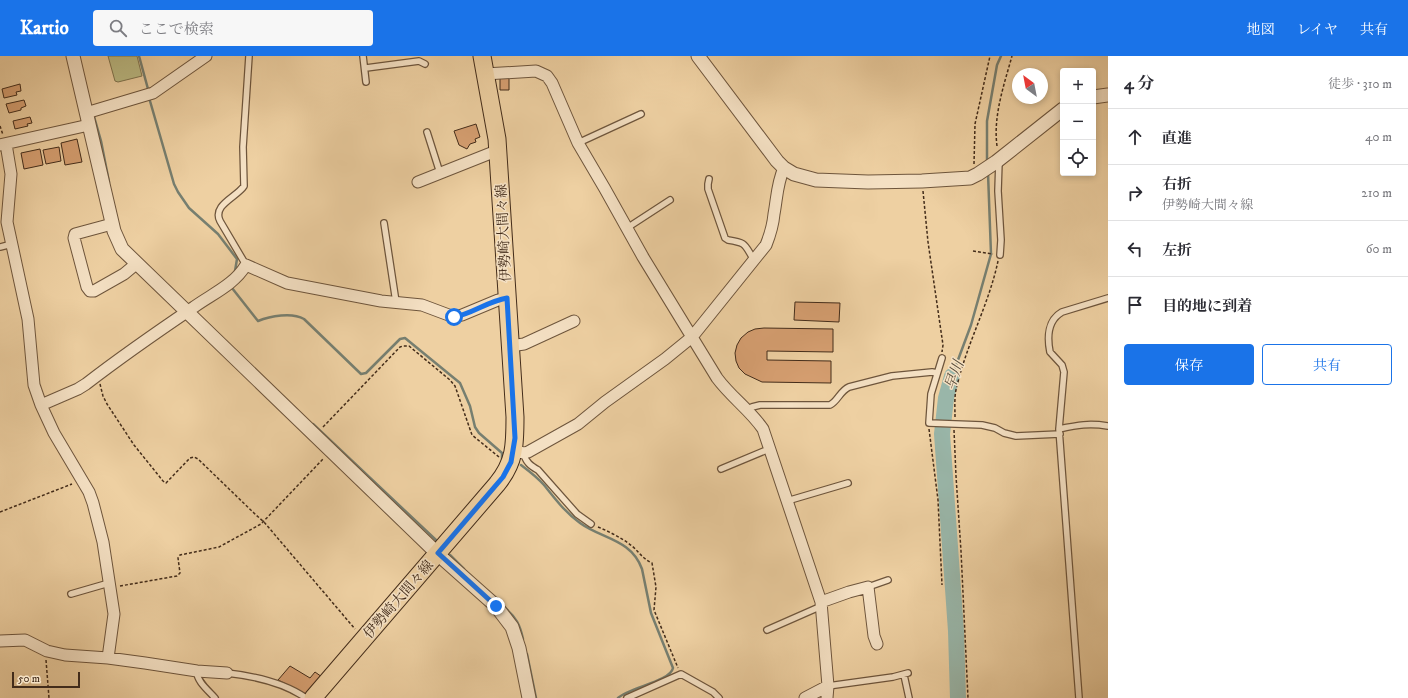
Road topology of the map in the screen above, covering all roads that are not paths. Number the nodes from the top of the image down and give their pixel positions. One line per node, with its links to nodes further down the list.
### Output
1 (73, 56): 15 (street)
2 (206, 56): 15 (street)
3 (249, 56): 34 (lane)
4 (363, 56): 8 (lane)
5 (482, 56): 9 (main road, 伊勢崎大間々線)
6 (698, 56): 21 (street)
7 (425, 64): 8 (lane)
8 (366, 68): 10 (lane)
9 (486, 74): 17 (street); 19 (main road, 伊勢崎大間々線)
10 (366, 82)
11 (1108, 95): 12 (street)
12 (1096, 97)
13 (1060, 111): 20 (street)
14 (641, 114): 17 (lane)
15 (88, 119): 18 (street); 27 (street)
16 (427, 132): 22 (lane)
17 (578, 144): 28 (street)
18 (3, 145): 29 (street)
19 (498, 153): 22 (street); 35 (main road, 伊勢崎大間々線)
20 (998, 161): 21 (street); 31 (lane)
21 (784, 168): 32 (street)
22 (440, 173): 24 (street)
23 (709, 179): 32 (lane)
24 (418, 182)
25 (670, 200): 28 (lane)
26 (384, 223): 37 (lane)
27 (112, 224): 33 (street); 33 (street)
28 (627, 228): 40 (street)
29 (12, 244): 30 (lane); 44 (street)
30 (0, 247)
31 (998, 255)
32 (754, 260): 40 (street)
33 (136, 264): 38 (street)
34 (246, 265): 37 (street); 38 (street)
35 (507, 298): 37 (street); 41 (main road, 伊勢崎大間々線)
36 (1108, 298): 47 (lane)
37 (396, 302)
38 (186, 312): 44 (street); 54 (street)
39 (574, 321): 41 (street)
40 (692, 336): 45 (street); 49 (street)
41 (510, 346): 49 (main road, 伊勢崎大間々線)
42 (942, 358): 43 (lane)
43 (937, 373): 45 (lane); 47 (lane)
44 (41, 405): 56 (street)
45 (746, 410): 48 (street)
46 (1108, 426): 47 (lane)
47 (1060, 431): 76 (lane)
48 (769, 449): 50 (lane); 52 (street)
49 (516, 457): 53 (lane); 54 (main road, 伊勢崎大間々線)
50 (721, 469)
51 (848, 483): 52 (lane)
52 (787, 501): 59 (street)
53 (591, 524)
54 (438, 553): 69 (main road, 伊勢崎大間々線); 70 (street)
55 (888, 580): 57 (lane)
56 (109, 586): 58 (lane); 63 (street)
57 (868, 587): 59 (street); 62 (street)
58 (71, 594)
59 (822, 605): 60 (lane); 66 (street)
60 (767, 630)
61 (0, 641): 63 (street)
62 (877, 644)
63 (108, 658): 64 (street)
64 (197, 671): 65 (street); 67 (lane)
65 (227, 673): 68 (lane)
66 (828, 686): 73 (street); 74 (street); 75 (lane)
67 (215, 698)
68 (306, 698)
69 (313, 698)
70 (529, 698)
71 (627, 698): 72 (lane)
72 (719, 698)
73 (805, 698)
74 (827, 698)
75 (909, 698)
76 (1079, 698)

